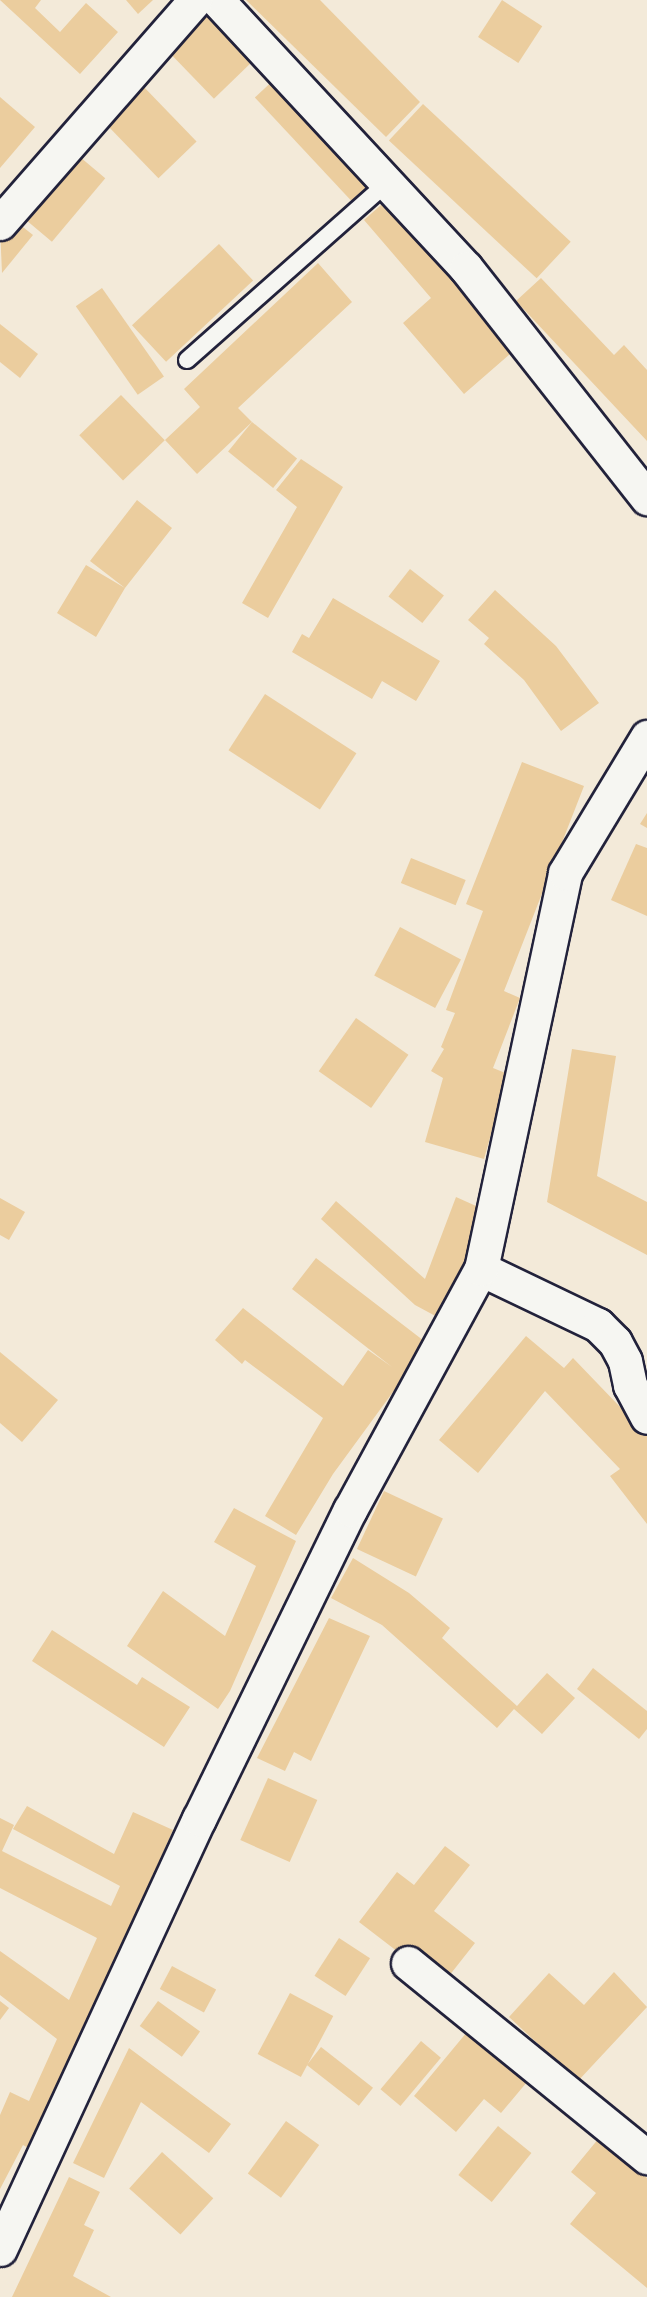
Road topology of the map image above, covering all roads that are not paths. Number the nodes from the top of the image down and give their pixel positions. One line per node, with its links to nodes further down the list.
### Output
1 (195, 0): 4 (street)
2 (216, 0): 3 (street)
3 (389, 181): 5 (lane); 6 (street)
4 (0, 223)
5 (187, 360)
6 (647, 498)
7 (647, 736): 8 (street)
8 (481, 1269): 9 (street); 12 (street)
9 (647, 1417)
10 (408, 1963): 11 (street)
11 (647, 2157)
12 (0, 2249)

